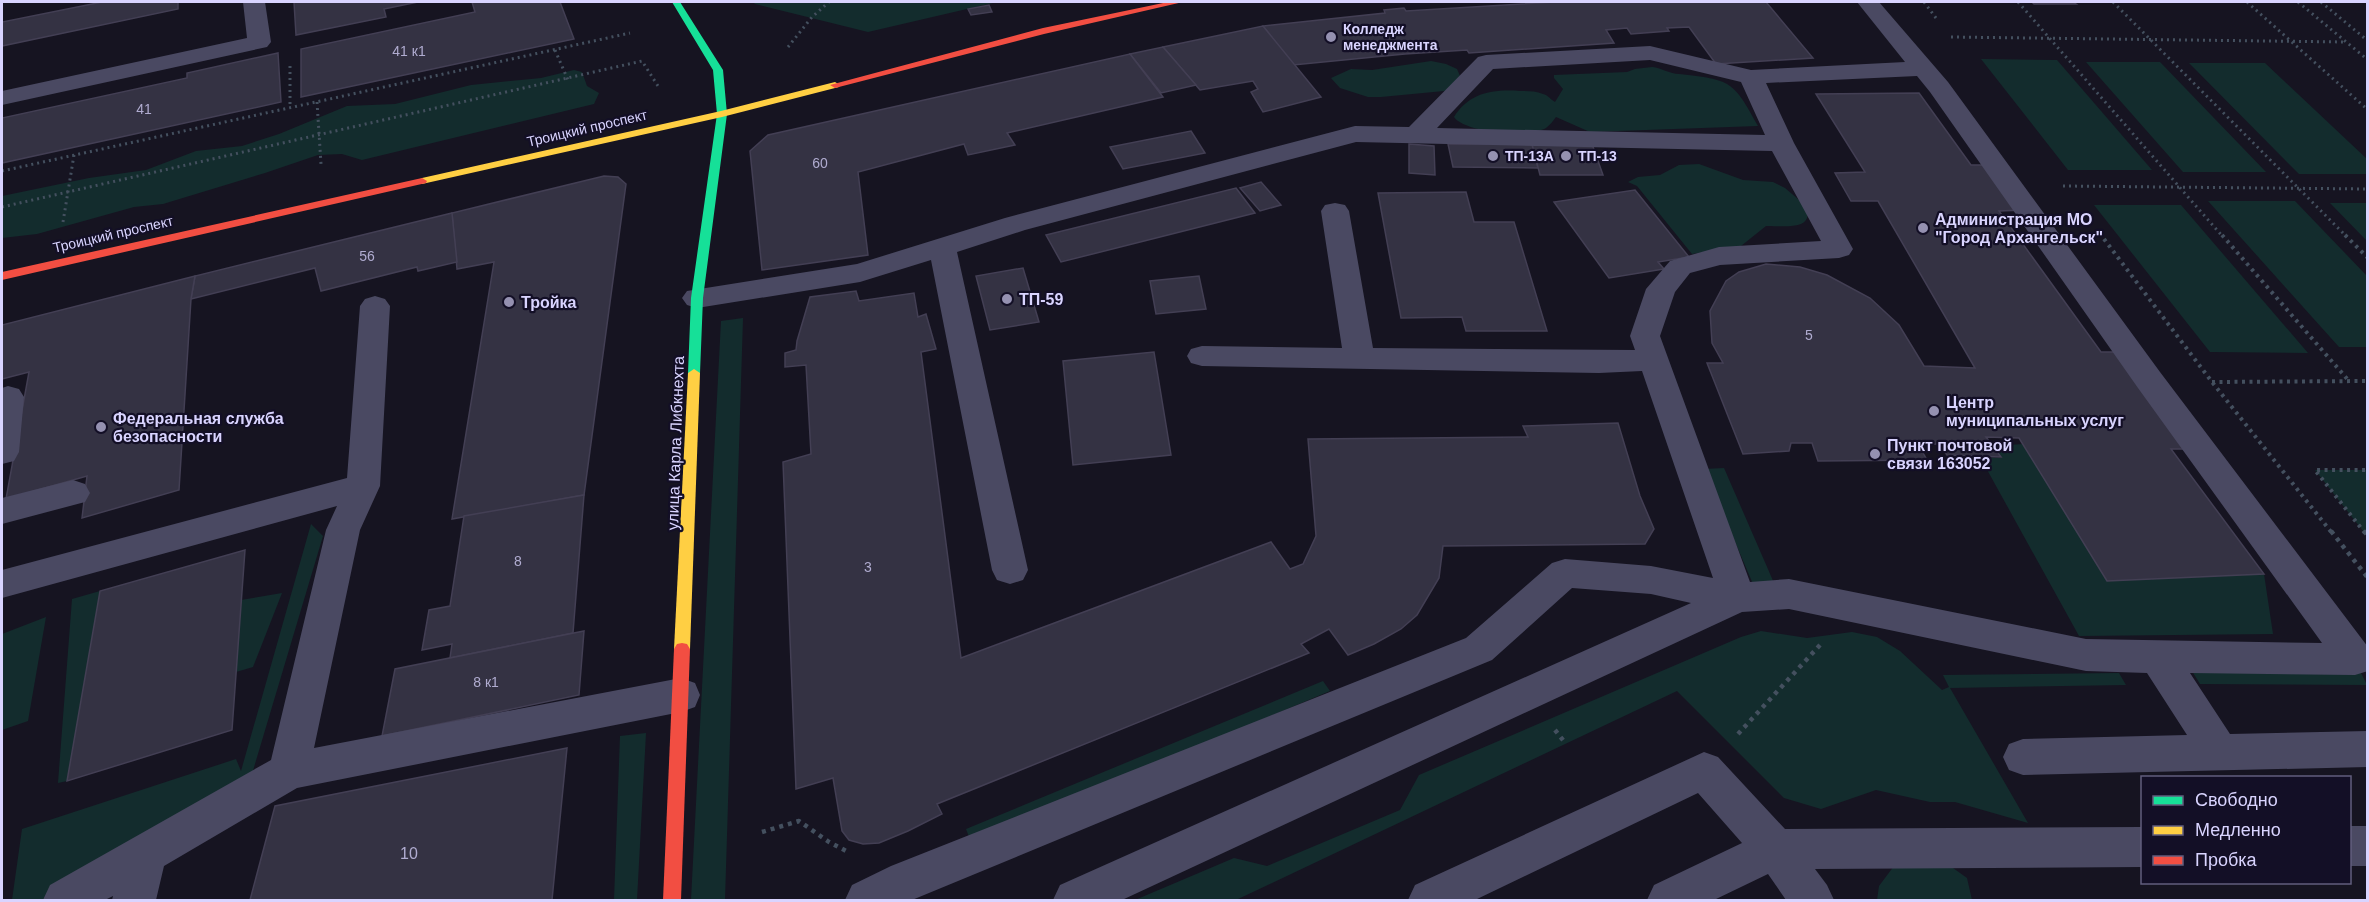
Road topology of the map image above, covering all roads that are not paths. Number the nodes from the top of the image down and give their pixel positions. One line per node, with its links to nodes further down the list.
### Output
1 (254, 2): 7 (lane)
2 (676, 2): 8 (main road, улица Карла Либкнехта)
3 (1178, 2): 8 (main road, Троицкий проспект)
4 (1868, 2): 5 (lane)
5 (1924, 68): 6 (lane); 27 (lane)
6 (1751, 77): 9 (lane); 10 (lane)
7 (2, 98)
8 (722, 114): 13 (main road, Троицкий проспект); 14 (main road, улица Карла Либкнехта)
9 (1416, 135): 10 (lane); 12 (lane)
10 (1781, 142): 18 (lane)
11 (1335, 211): 17 (lane)
12 (942, 247): 14 (lane); 24 (lane)
13 (2, 276)
14 (697, 298): 28 (main road, улица Карла Либкнехта)
15 (375, 306): 21 (lane)
16 (1202, 356): 17 (lane)
17 (1359, 358): 18 (lane)
18 (1654, 360): 26 (lane)
19 (8, 397): 20 (lane)
20 (2, 452)
21 (363, 486): 25 (lane); 32 (lane)
22 (72, 493): 23 (lane)
23 (2, 511)
24 (1010, 570)
25 (2, 584)
26 (1738, 598): 27 (lane); 41 (lane); 42 (lane)
27 (2158, 657): 30 (lane)
28 (681, 695): 32 (lane); 40 (main road, улица Карла Либкнехта)
29 (2367, 749): 30 (lane)
30 (2220, 753): 31 (lane)
31 (2024, 757)
32 (289, 771): 37 (lane)
33 (2351, 846): 34 (lane)
34 (2367, 846)
35 (2141, 847): 36 (lane)
36 (1775, 849): 43 (lane); 44 (lane); 45 (lane)
37 (146, 854): 38 (lane); 39 (lane)
38 (65, 900)
39 (134, 900)
40 (672, 900)
41 (867, 900)
42 (1075, 900)
43 (1430, 900)
44 (1669, 900)
45 (1812, 900)

